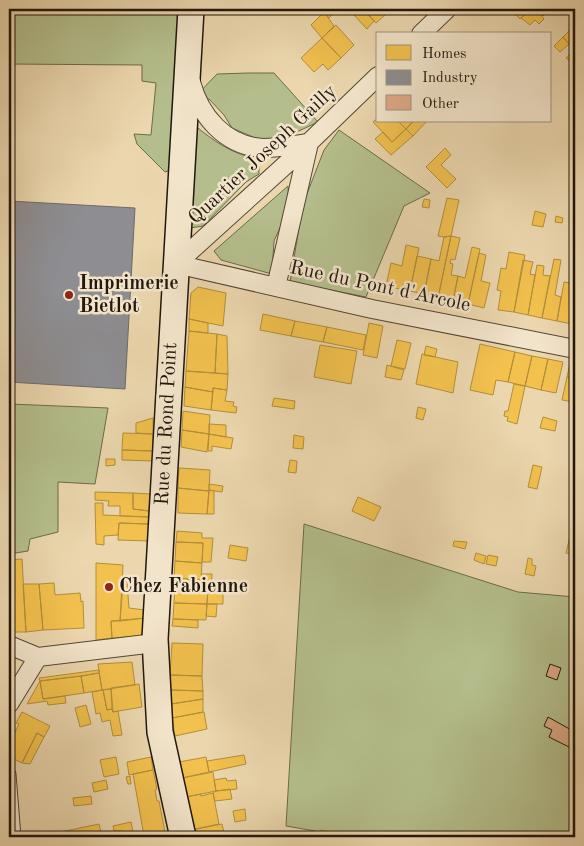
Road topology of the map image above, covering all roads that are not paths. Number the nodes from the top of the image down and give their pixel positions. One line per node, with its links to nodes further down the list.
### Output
1 (191, 9): 4 (street, Rue du Rond Point)
2 (447, 9): 3 (street)
3 (423, 32)
4 (188, 69): 6 (street); 7 (street, Rue du Rond Point)
5 (376, 78): 6 (street, Quartier Joseph Gailly)
6 (309, 143): 7 (street, Quartier Joseph Gailly); 8 (street)
7 (176, 264): 8 (street, Rue du Pont d'Arcole); 10 (street, Rue du Rond Point)
8 (276, 287): 9 (street, Rue du Pont d'Arcole)
9 (575, 349)
10 (155, 643): 12 (street); 16 (street, Rue du Rond Point)
11 (9, 645): 12 (street)
12 (38, 657): 13 (street)
13 (9, 704)
14 (9, 772): 15 (lane)
15 (16, 837)
16 (183, 837)

